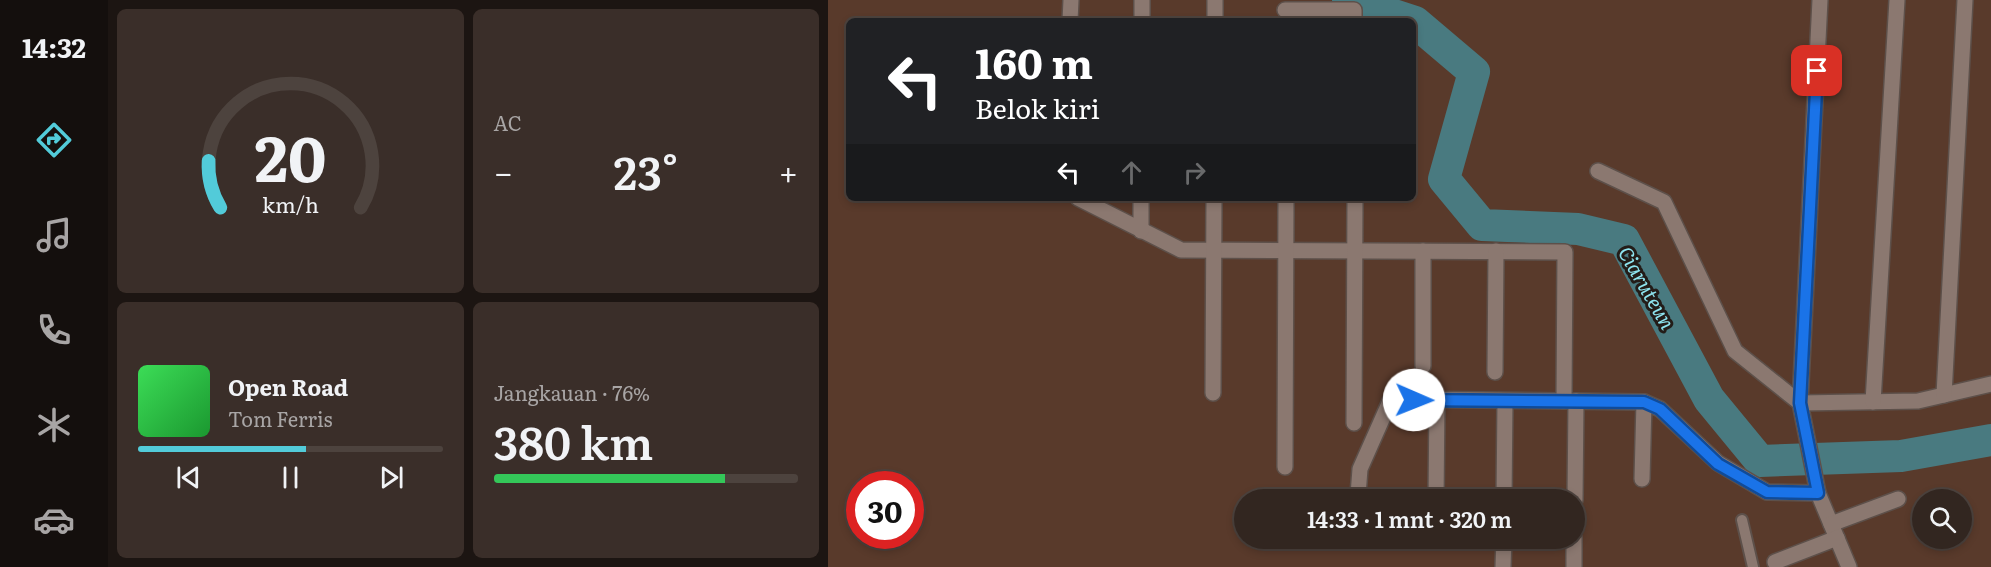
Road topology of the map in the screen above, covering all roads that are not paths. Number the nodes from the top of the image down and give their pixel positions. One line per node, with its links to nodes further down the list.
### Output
1 (1071, 0): 8 (street)
2 (1142, 0): 9 (street)
3 (1215, 0): 10 (street)
4 (1820, 0): 34 (street)
5 (1897, 0): 33 (street)
6 (1965, 0): 28 (street)
7 (1285, 10): 11 (street)
8 (1070, 18)
9 (1142, 18)
10 (1215, 18)
11 (1354, 18)
12 (1598, 171): 34 (street)
13 (1084, 201): 18 (street)
14 (1141, 201): 18 (street)
15 (1214, 201): 19 (street)
16 (1286, 201): 20 (street)
17 (1355, 201): 21 (street)
18 (1141, 231): 19 (street)
19 (1214, 250): 20 (street); 27 (street)
20 (1286, 250): 21 (street); 36 (street)
21 (1355, 251): 22 (street); 35 (street)
22 (1423, 251): 23 (street); 24 (street)
23 (1496, 251): 25 (street); 31 (street)
24 (1423, 366)
25 (1495, 372)
26 (1991, 384): 28 (street)
27 (1213, 393)
28 (1944, 395): 33 (street)
29 (1437, 400): 30 (street); 38 (street); 39 (street)
30 (1505, 401): 31 (street); 40 (street)
31 (1570, 401): 32 (street); 41 (street)
32 (1644, 402): 37 (street); 42 (street)
33 (1873, 402): 34 (street)
34 (1801, 409): 42 (street)
35 (1354, 423)
36 (1285, 467)
37 (1642, 479)
38 (1358, 489)
39 (1436, 489)
40 (1504, 489)
41 (1574, 489)
42 (1818, 493): 45 (street)
43 (1898, 499): 45 (street)
44 (1742, 520): 51 (lane)
45 (1834, 531): 48 (street); 52 (street)
46 (1504, 549): 49 (street)
47 (1574, 549): 50 (street)
48 (1775, 562)
49 (1503, 567)
50 (1574, 567)
51 (1753, 567)
52 (1849, 567)

